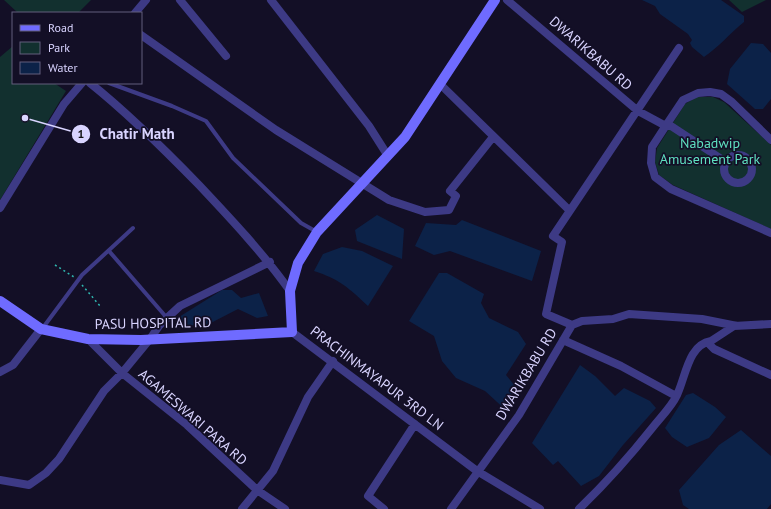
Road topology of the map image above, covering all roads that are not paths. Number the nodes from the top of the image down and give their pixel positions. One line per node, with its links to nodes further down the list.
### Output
1 (146, 0): 6 (street)
2 (180, 0): 9 (street)
3 (271, 0): 18 (street)
4 (495, 0): 13 (main road, PRACHINMAYAPUR 3RD LN)
5 (507, 0): 14 (street, DWARIKBABU RD)
6 (136, 12)
7 (142, 36): 20 (street)
8 (679, 48): 14 (street, DWARIKBABU RD)
9 (226, 56)
10 (81, 84): 21 (street)
11 (91, 84): 27 (street)
12 (112, 84): 24 (lane)
13 (440, 84): 16 (street); 18 (main road, PRACHINMAYAPUR 3RD LN)
14 (638, 110): 15 (street); 22 (street, DWARIKBABU RD)
15 (667, 124): 17 (street); 19 (street); 25 (street)
16 (493, 137): 20 (street); 22 (street)
17 (771, 140)
18 (388, 156): 20 (main road, PRACHINMAYAPUR 3RD LN)
19 (726, 162)
20 (362, 184): 24 (main road, PRACHINMAYAPUR 3RD LN)
21 (0, 208)
22 (569, 210): 32 (street, DWARIKBABU RD)
23 (133, 228): 26 (lane)
24 (317, 232): 28 (main road, PRACHINMAYAPUR 3RD LN)
25 (771, 233)
26 (109, 251): 30 (lane); 34 (lane)
27 (270, 262): 28 (street); 30 (street)
28 (290, 291): 35 (main road, PRACHINMAYAPUR 3RD LN)
29 (0, 301): 34 (main road, PASU HOSPITAL RD)
30 (167, 318): 37 (street)
31 (771, 324): 33 (street)
32 (572, 325): 33 (street); 38 (street, DWARIKBABU RD)
33 (737, 326): 39 (street)
34 (41, 329): 36 (main road, PASU HOSPITAL RD); 41 (street)
35 (292, 332): 37 (main road, PASU HOSPITAL RD); 40 (street, PRACHINMAYAPUR 3RD LN)
36 (88, 339): 37 (main road, PASU HOSPITAL RD); 42 (street, AGAMESWARI PARA RD)
37 (150, 339): 42 (street)
38 (563, 340): 44 (street); 46 (street, DWARIKBABU RD)
39 (711, 341): 43 (street); 44 (street)
40 (333, 361): 45 (street, PRACHINMAYAPUR 3RD LN); 48 (street)
41 (0, 372)
42 (122, 373): 47 (street); 48 (street, AGAMESWARI PARA RD)
43 (771, 375)
44 (676, 396): 54 (street)
45 (415, 424): 46 (street, PRACHINMAYAPUR 3RD LN); 51 (street)
46 (476, 473): 52 (street, DWARIKBABU RD); 53 (street, PRACHINMAYAPUR 3RD LN)
47 (0, 480)
48 (257, 490): 49 (street); 50 (street, AGAMESWARI PARA RD)
49 (242, 509)
50 (285, 509)
51 (384, 509)
52 (451, 509)
53 (540, 509)
54 (579, 509)

